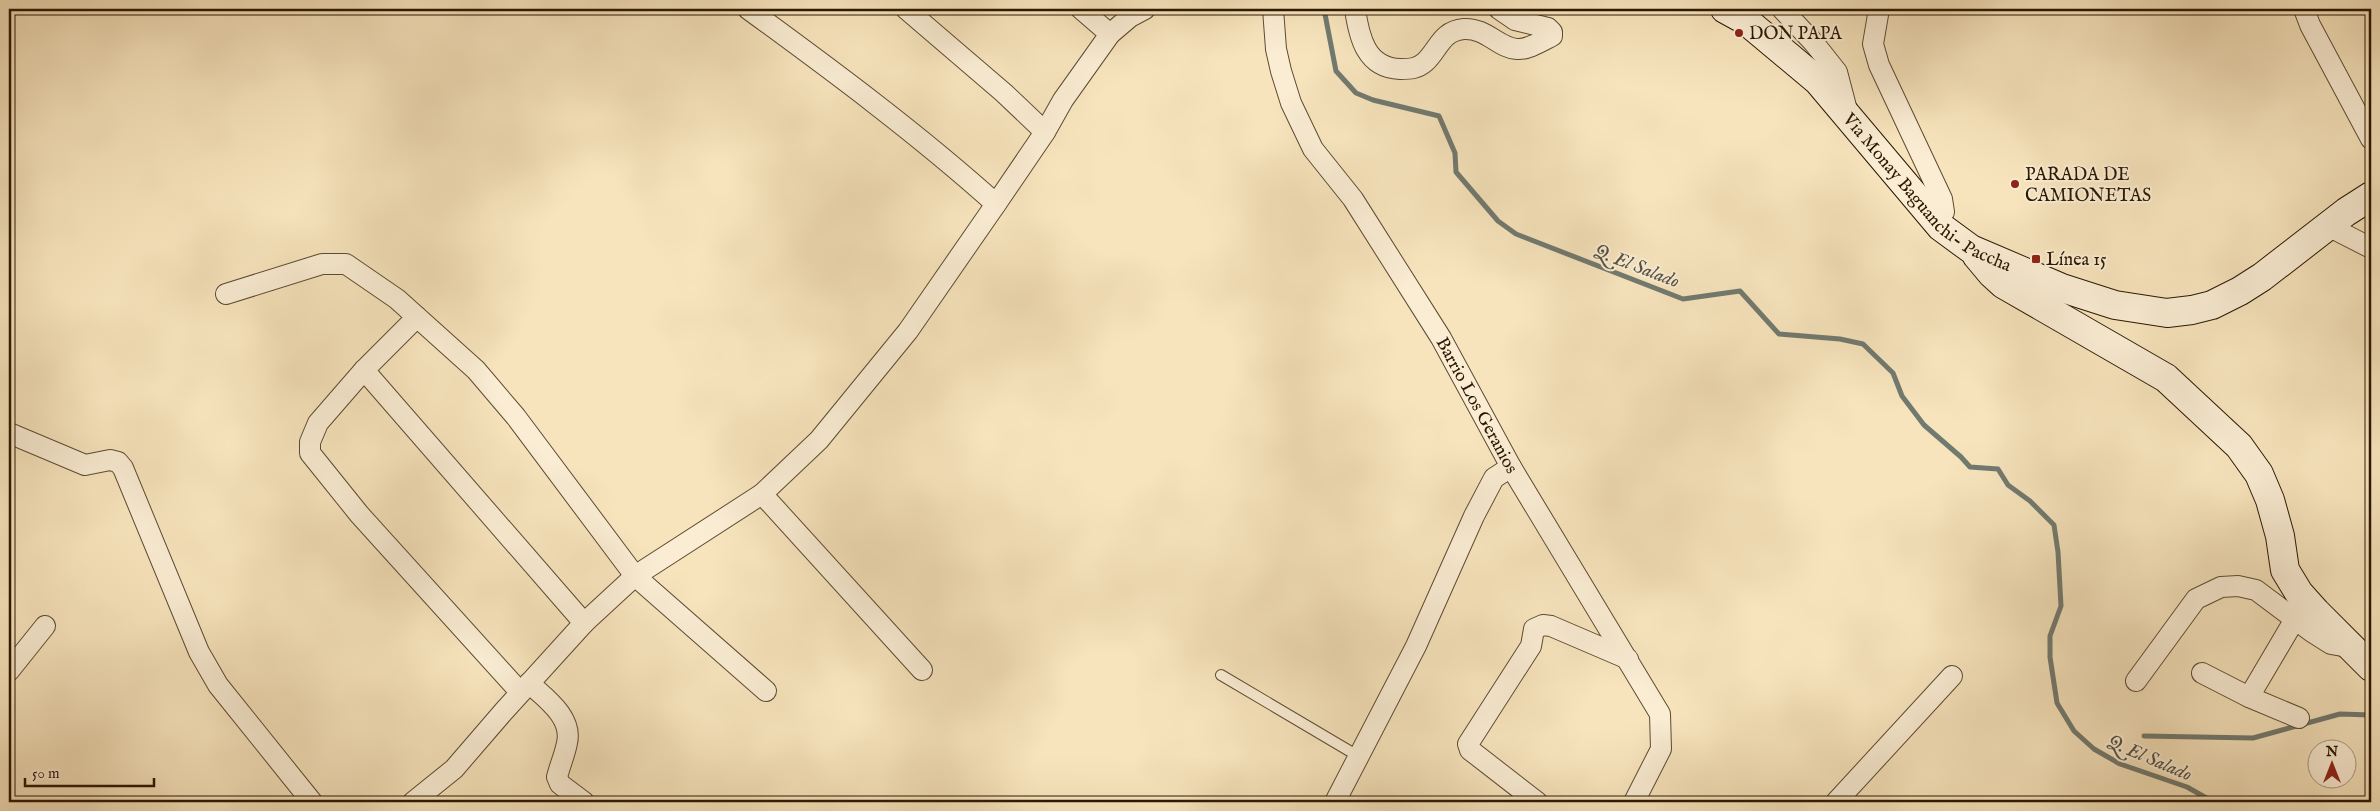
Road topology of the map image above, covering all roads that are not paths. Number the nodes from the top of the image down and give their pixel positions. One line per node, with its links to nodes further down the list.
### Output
1 (748, 9): 17 (street)
2 (906, 9): 14 (street)
3 (1081, 9): 12 (street)
4 (1145, 9): 12 (street)
5 (1273, 9): 26 (street, Barrio Los Geranios)
6 (1355, 9): 7 (street)
7 (1499, 9)
8 (1725, 9): 13 (main road, Via Monay Baguanchi- Paccha)
9 (1782, 9): 13 (street)
10 (1879, 9): 18 (street)
11 (2304, 9): 15 (street)
12 (1110, 34): 14 (street)
13 (1850, 118): 18 (main road, Via Monay Baguanchi- Paccha)
14 (1045, 132): 17 (street)
15 (2371, 139)
16 (2371, 196): 19 (main road, Via Monay Baguanchi- Paccha)
17 (996, 204): 27 (street)
18 (1937, 223): 21 (main road, Via Monay Baguanchi- Paccha)
19 (2328, 226): 20 (street); 21 (main road, Via Monay Baguanchi- Paccha)
20 (2371, 248)
21 (1971, 249): 32 (main road)
22 (226, 294): 23 (street)
23 (417, 317): 24 (street); 28 (street)
24 (364, 370): 30 (street); 41 (street)
25 (9, 433): 46 (street)
26 (1511, 467): 33 (street, Barrio Los Geranios); 45 (street)
27 (762, 494): 28 (street); 35 (street)
28 (635, 576): 30 (street); 42 (street)
29 (2294, 619): 32 (street); 40 (street); 43 (street)
30 (584, 624): 41 (street)
31 (45, 626): 36 (street)
32 (2352, 647): 34 (main road)
33 (1628, 659): 50 (street); 51 (street, Barrio Los Geranios)
34 (2371, 667)
35 (922, 670)
36 (9, 671)
37 (2202, 673): 43 (street)
38 (1221, 675): 45 (lane)
39 (1952, 676): 52 (street)
40 (2136, 681)
41 (525, 688): 47 (street); 48 (street)
42 (766, 691)
43 (2249, 697): 44 (street)
44 (2299, 718)
45 (1358, 756): 49 (street)
46 (312, 802)
47 (413, 802)
48 (584, 802)
49 (1335, 802)
50 (1537, 802)
51 (1634, 802)
52 (1836, 802)

